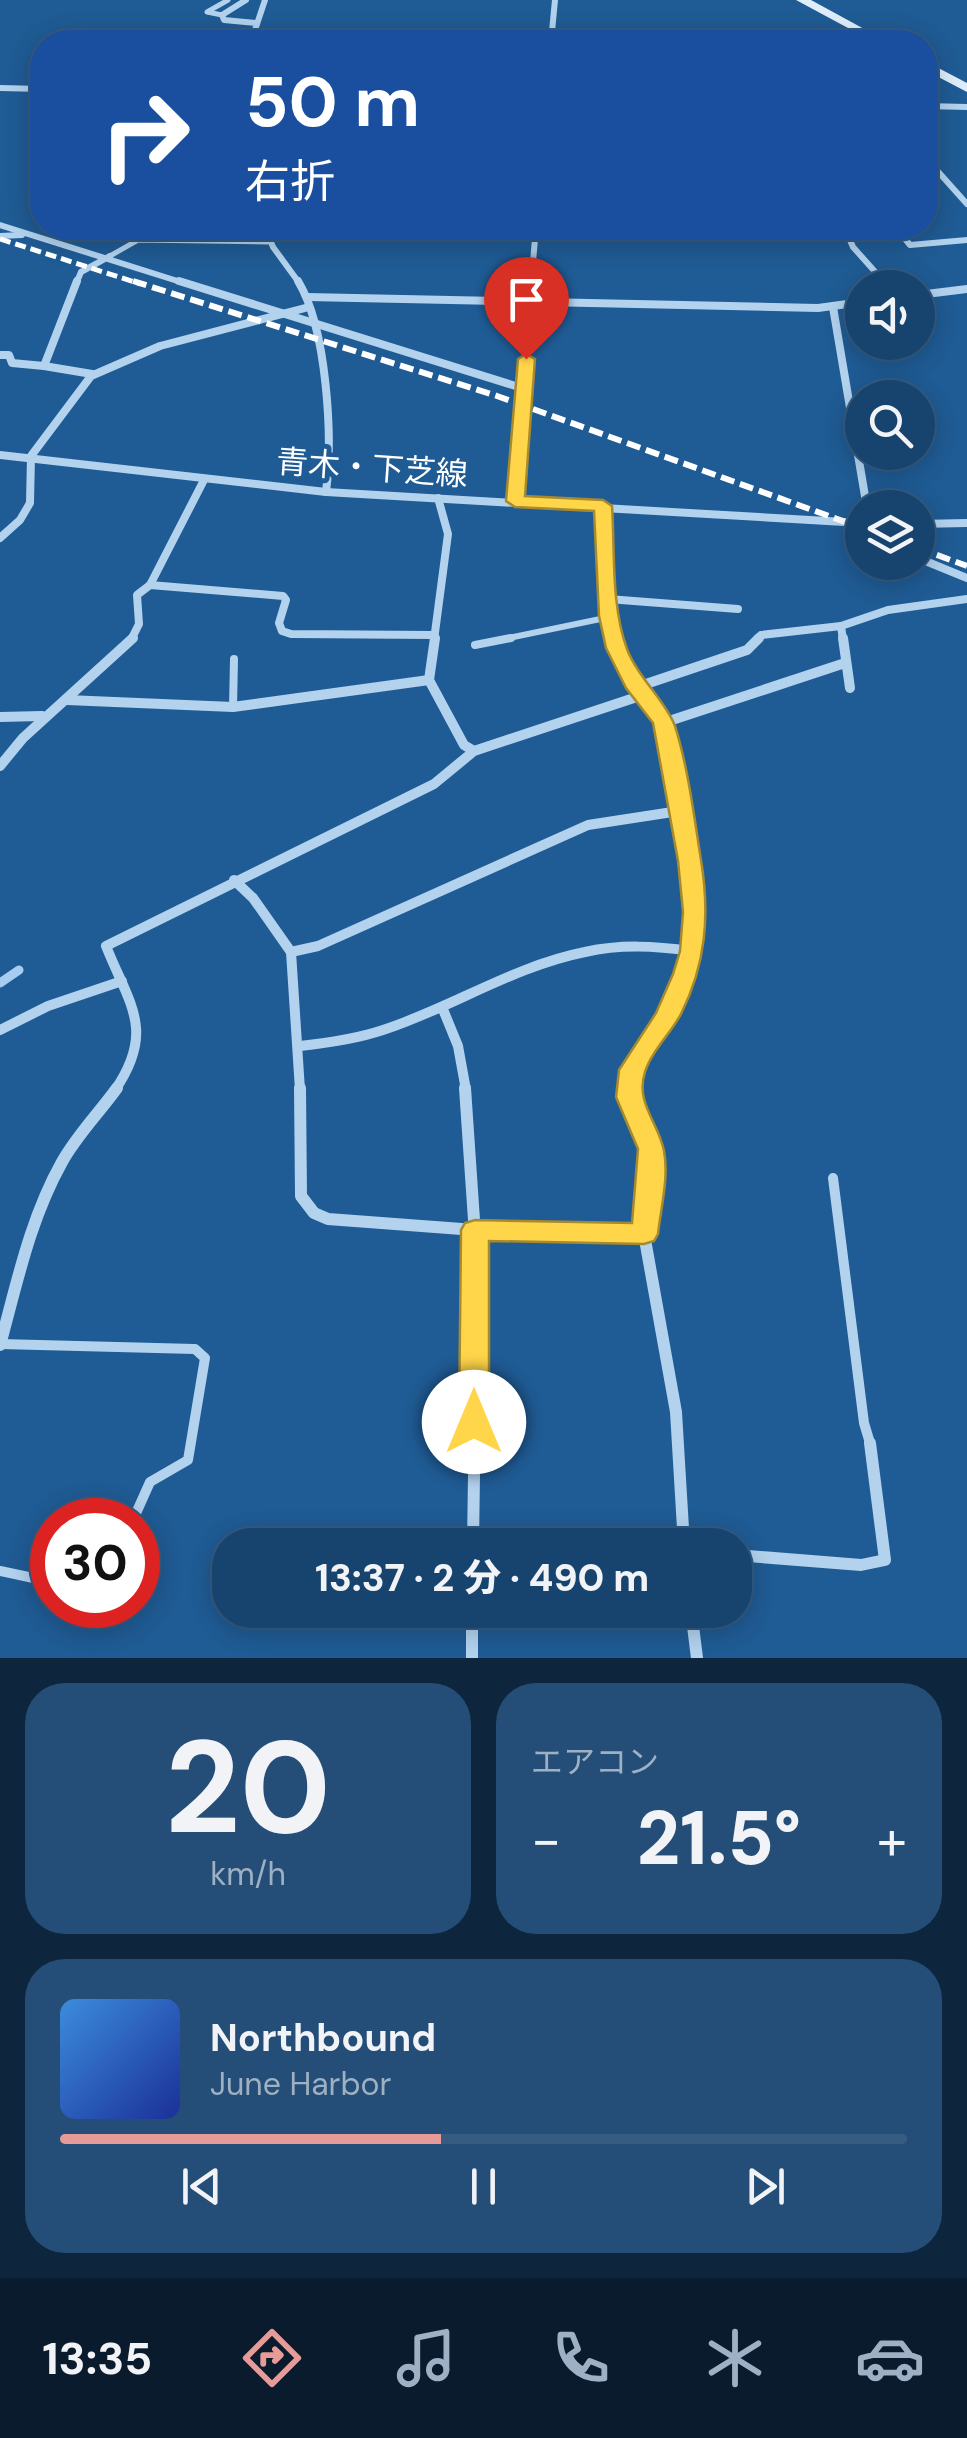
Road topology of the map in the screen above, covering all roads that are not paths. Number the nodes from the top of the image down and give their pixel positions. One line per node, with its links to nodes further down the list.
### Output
1 (228, 0): 6 (lane)
2 (246, 0): 6 (street)
3 (265, 0): 7 (street)
4 (555, 0): 9 (street)
5 (802, 0): 10 (street)
6 (222, 16): 7 (street)
7 (256, 23): 8 (street)
8 (254, 30)
9 (552, 30)
10 (859, 30)
11 (938, 73): 13 (street)
12 (0, 88): 14 (street)
13 (967, 88)
14 (30, 89)
15 (938, 106): 16 (street)
16 (967, 106)
17 (938, 170): 18 (street)
18 (967, 204)
19 (0, 224): 20 (street)
20 (30, 233)
21 (30, 234): 22 (street)
22 (0, 236)
23 (54, 240): 29 (street)
24 (535, 240): 34 (street)
25 (850, 240): 30 (street)
26 (906, 240): 27 (street)
27 (967, 240)
28 (268, 242): 29 (lane); 33 (street)
29 (110, 256): 38 (street); 41 (street)
30 (873, 270)
31 (967, 290): 32 (street)
32 (935, 293)
33 (307, 296): 34 (street); 37 (street)
34 (534, 302): 36 (street); 43 (street)
35 (845, 305): 36 (street)
36 (833, 307): 47 (street)
37 (310, 308): 38 (street); 39 (street)
38 (284, 310): 39 (street); 42 (street)
39 (310, 319): 43 (street); 48 (street)
40 (0, 355): 41 (street)
41 (44, 366): 42 (street)
42 (92, 374): 45 (street)
43 (522, 388): 50 (street)
44 (0, 454): 45 (street, 青木・下芝線)
45 (30, 456): 46 (street, 青木・下芝線); 55 (street)
46 (204, 480): 48 (street, 青木・下芝線); 58 (street)
47 (865, 490)
48 (326, 492): 49 (street, 青木・下芝線)
49 (438, 498): 50 (street, 青木・下芝線); 64 (street)
50 (515, 501): 51 (street, 青木・下芝線)
51 (603, 506): 52 (street, 青木・下芝線); 59 (street)
52 (845, 522)
53 (935, 524): 54 (street)
54 (967, 524)
55 (0, 538)
56 (935, 565): 57 (street)
57 (967, 578)
58 (150, 585): 64 (street); 71 (street)
59 (608, 599): 61 (street); 62 (street)
60 (967, 599): 63 (street)
61 (738, 609)
62 (610, 616): 65 (lane); 70 (street)
63 (841, 626): 67 (street); 70 (street)
64 (433, 634): 68 (street)
65 (475, 645)
66 (234, 659): 72 (lane)
67 (845, 663): 69 (street); 75 (street)
68 (429, 680): 72 (street); 76 (street)
69 (850, 688)
70 (640, 691): 75 (street); 76 (street)
71 (67, 700): 72 (street); 73 (street)
72 (233, 708)
73 (43, 716): 74 (street); 77 (street)
74 (0, 717)
75 (664, 722): 78 (street)
76 (474, 751): 79 (street)
77 (0, 766)
78 (679, 812): 80 (street); 81 (street)
79 (234, 880): 81 (street); 82 (street)
80 (692, 951): 83 (street); 88 (street)
81 (291, 952): 85 (street)
82 (122, 981): 84 (street); 89 (street)
83 (442, 1007): 85 (street); 87 (street)
84 (0, 1030)
85 (300, 1046): 87 (street)
86 (833, 1178): 90 (lane)
87 (475, 1230): 88 (street); 92 (street)
88 (644, 1234): 93 (street)
89 (0, 1344): 91 (lane)
90 (870, 1444): 94 (street)
91 (143, 1498)
92 (473, 1528)
93 (683, 1528)
94 (752, 1556)
95 (0, 1571): 96 (lane)
96 (30, 1577)
97 (472, 1628): 99 (street)
98 (693, 1628): 100 (street)
99 (472, 1658)
100 (697, 1658)

